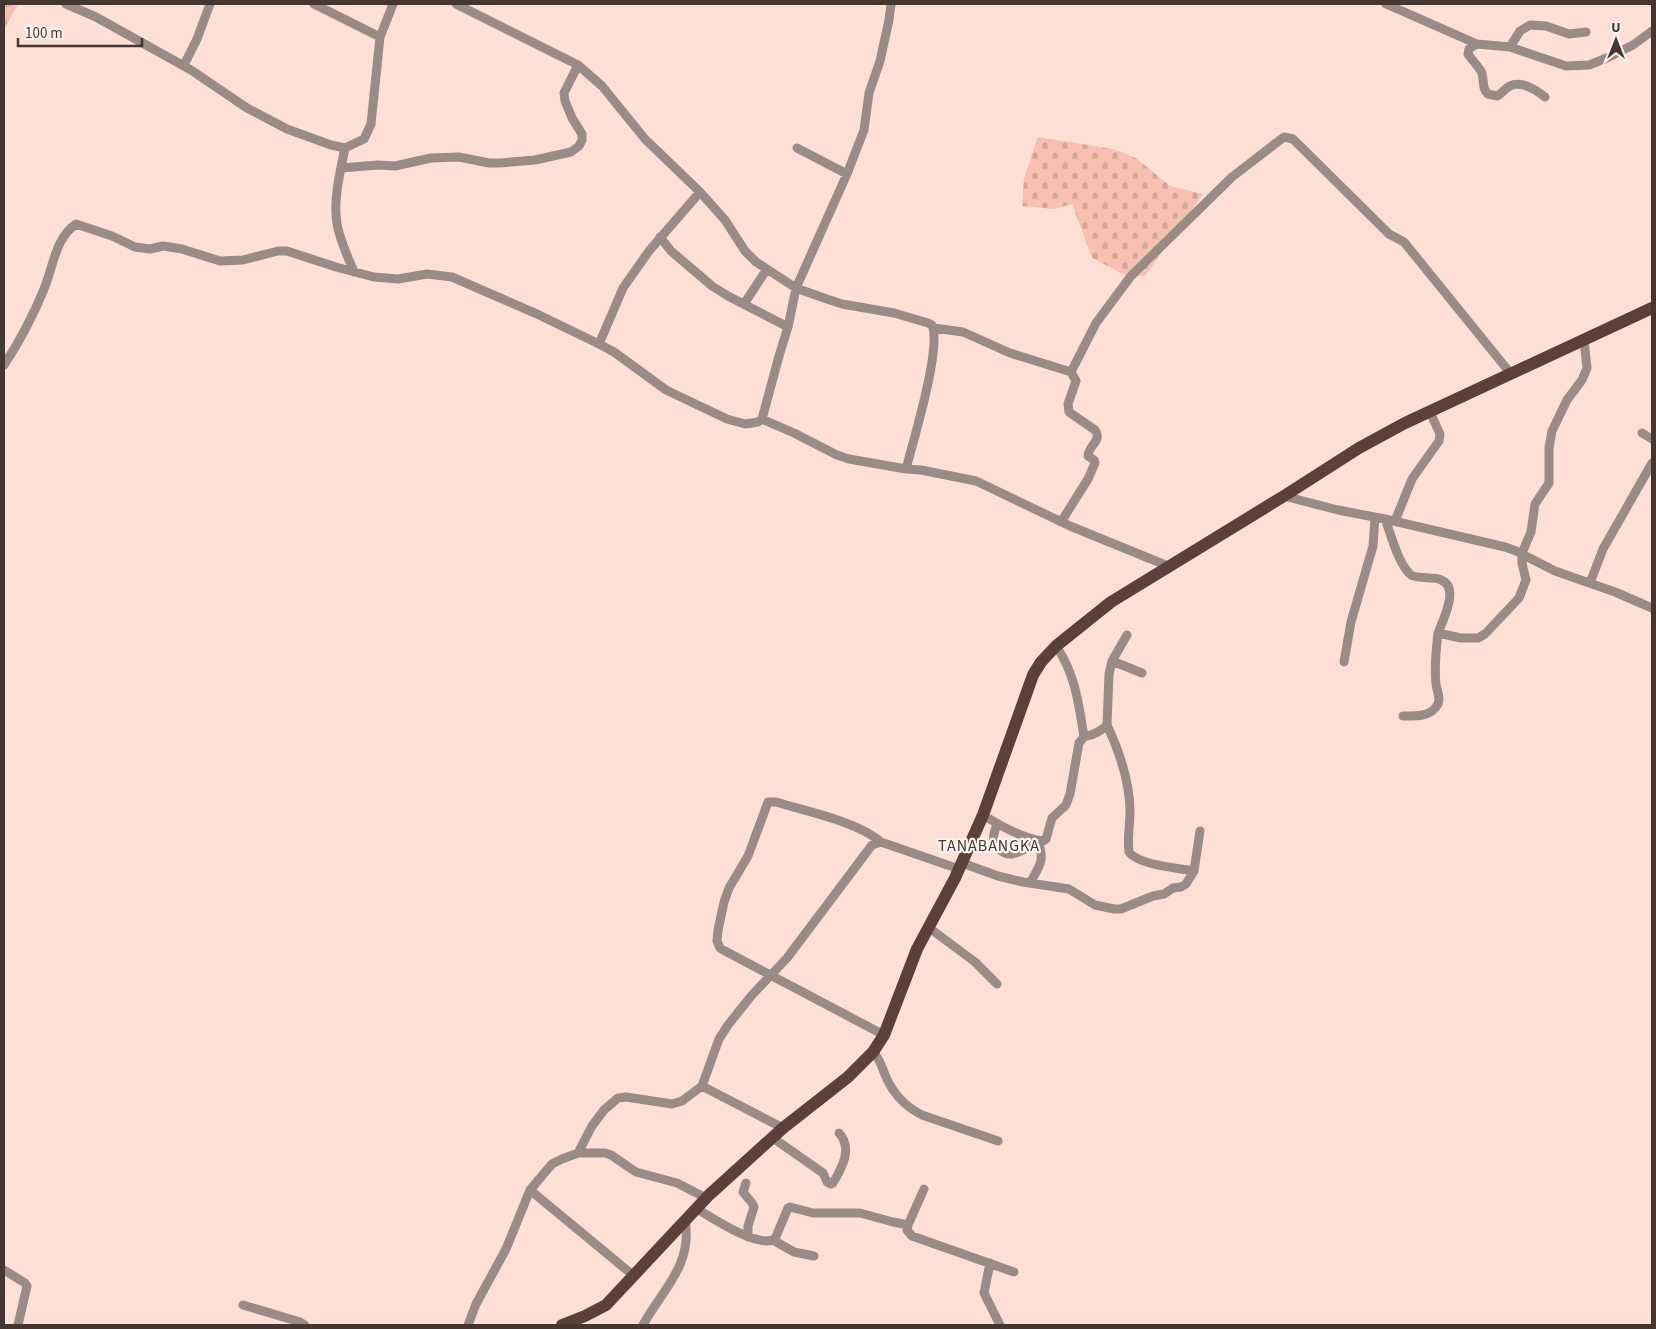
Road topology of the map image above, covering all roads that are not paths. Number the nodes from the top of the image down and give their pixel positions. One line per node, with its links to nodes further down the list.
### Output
1 (66, 4): 13 (street)
2 (210, 4): 13 (street)
3 (314, 4): 10 (street)
4 (392, 4): 10 (street)
5 (456, 4): 14 (street)
6 (890, 4): 19 (street)
7 (1386, 4): 11 (street)
8 (1652, 31): 12 (street)
9 (1586, 32): 12 (street)
10 (380, 37): 16 (street)
11 (1477, 44): 12 (street); 15 (street)
12 (1510, 47)
13 (184, 65): 16 (street)
14 (578, 65): 18 (street); 20 (street)
15 (1545, 97)
16 (345, 148): 18 (street)
17 (796, 148): 19 (street)
18 (341, 168): 23 (street)
19 (847, 174): 24 (street)
20 (700, 192): 21 (street); 22 (street)
21 (660, 238): 25 (street); 30 (street)
22 (767, 270): 24 (street); 25 (street)
23 (354, 272): 30 (street); 31 (street)
24 (796, 288): 27 (street); 28 (street)
25 (744, 304): 27 (street)
26 (1652, 308): 29 (main road)
27 (788, 327): 35 (street)
28 (934, 328): 32 (street); 39 (street)
29 (1584, 340): 33 (main road); 45 (street)
30 (599, 344): 35 (street)
31 (4, 365)
32 (1071, 372): 33 (street); 44 (street)
33 (1511, 374): 34 (main road)
34 (1430, 412): 40 (main road); 43 (street)
35 (762, 419): 39 (street)
36 (1642, 433): 37 (street)
37 (1652, 439)
38 (1652, 463): 47 (street)
39 (906, 469): 44 (street)
40 (1284, 496): 41 (street); 46 (main road)
41 (1375, 517): 42 (street); 53 (street)
42 (1385, 519): 43 (street); 49 (street)
43 (1395, 521): 45 (street)
44 (1061, 522): 46 (street)
45 (1522, 554): 47 (street); 49 (street)
46 (1168, 566): 51 (main road)
47 (1590, 583): 48 (street)
48 (1652, 608)
49 (1438, 633): 55 (street)
50 (1127, 635): 52 (street)
51 (1056, 646): 57 (street); 58 (main road)
52 (1112, 661): 54 (street); 56 (street)
53 (1344, 662)
54 (1142, 673)
55 (1403, 716)
56 (1107, 725): 57 (street); 64 (street)
57 (1084, 737): 62 (street)
58 (983, 816): 59 (street); 63 (main road)
59 (997, 824): 62 (street); 62 (street)
60 (1200, 831): 64 (street)
61 (881, 842): 63 (street); 67 (street); 67 (street)
62 (1038, 842): 65 (street)
63 (961, 866): 65 (street); 66 (main road)
64 (1194, 871): 65 (street)
65 (1030, 883)
66 (928, 927): 68 (street); 69 (main road)
67 (770, 976): 69 (street); 71 (street)
68 (997, 984)
69 (884, 1035): 70 (main road)
70 (873, 1052): 72 (main road); 75 (street)
71 (702, 1086): 72 (street); 76 (street)
72 (783, 1128): 74 (main road)
73 (839, 1133): 74 (street)
74 (773, 1138): 80 (main road)
75 (998, 1141)
76 (578, 1153): 79 (street); 80 (street)
77 (746, 1183): 84 (street)
78 (924, 1189): 83 (street)
79 (530, 1190): 90 (street); 94 (street)
80 (706, 1198): 81 (main road)
81 (696, 1209): 82 (main road); 84 (street)
82 (685, 1221): 90 (main road); 96 (street)
83 (908, 1225): 85 (street); 87 (street)
84 (748, 1237): 85 (street)
85 (773, 1240): 86 (street)
86 (814, 1256)
87 (990, 1263): 89 (street); 97 (street)
88 (4, 1270): 92 (street)
89 (1014, 1272)
90 (634, 1276): 95 (main road)
91 (242, 1305): 93 (street)
92 (18, 1325)
93 (305, 1325)
94 (468, 1325)
95 (562, 1325)
96 (643, 1325)
97 (1000, 1325)

